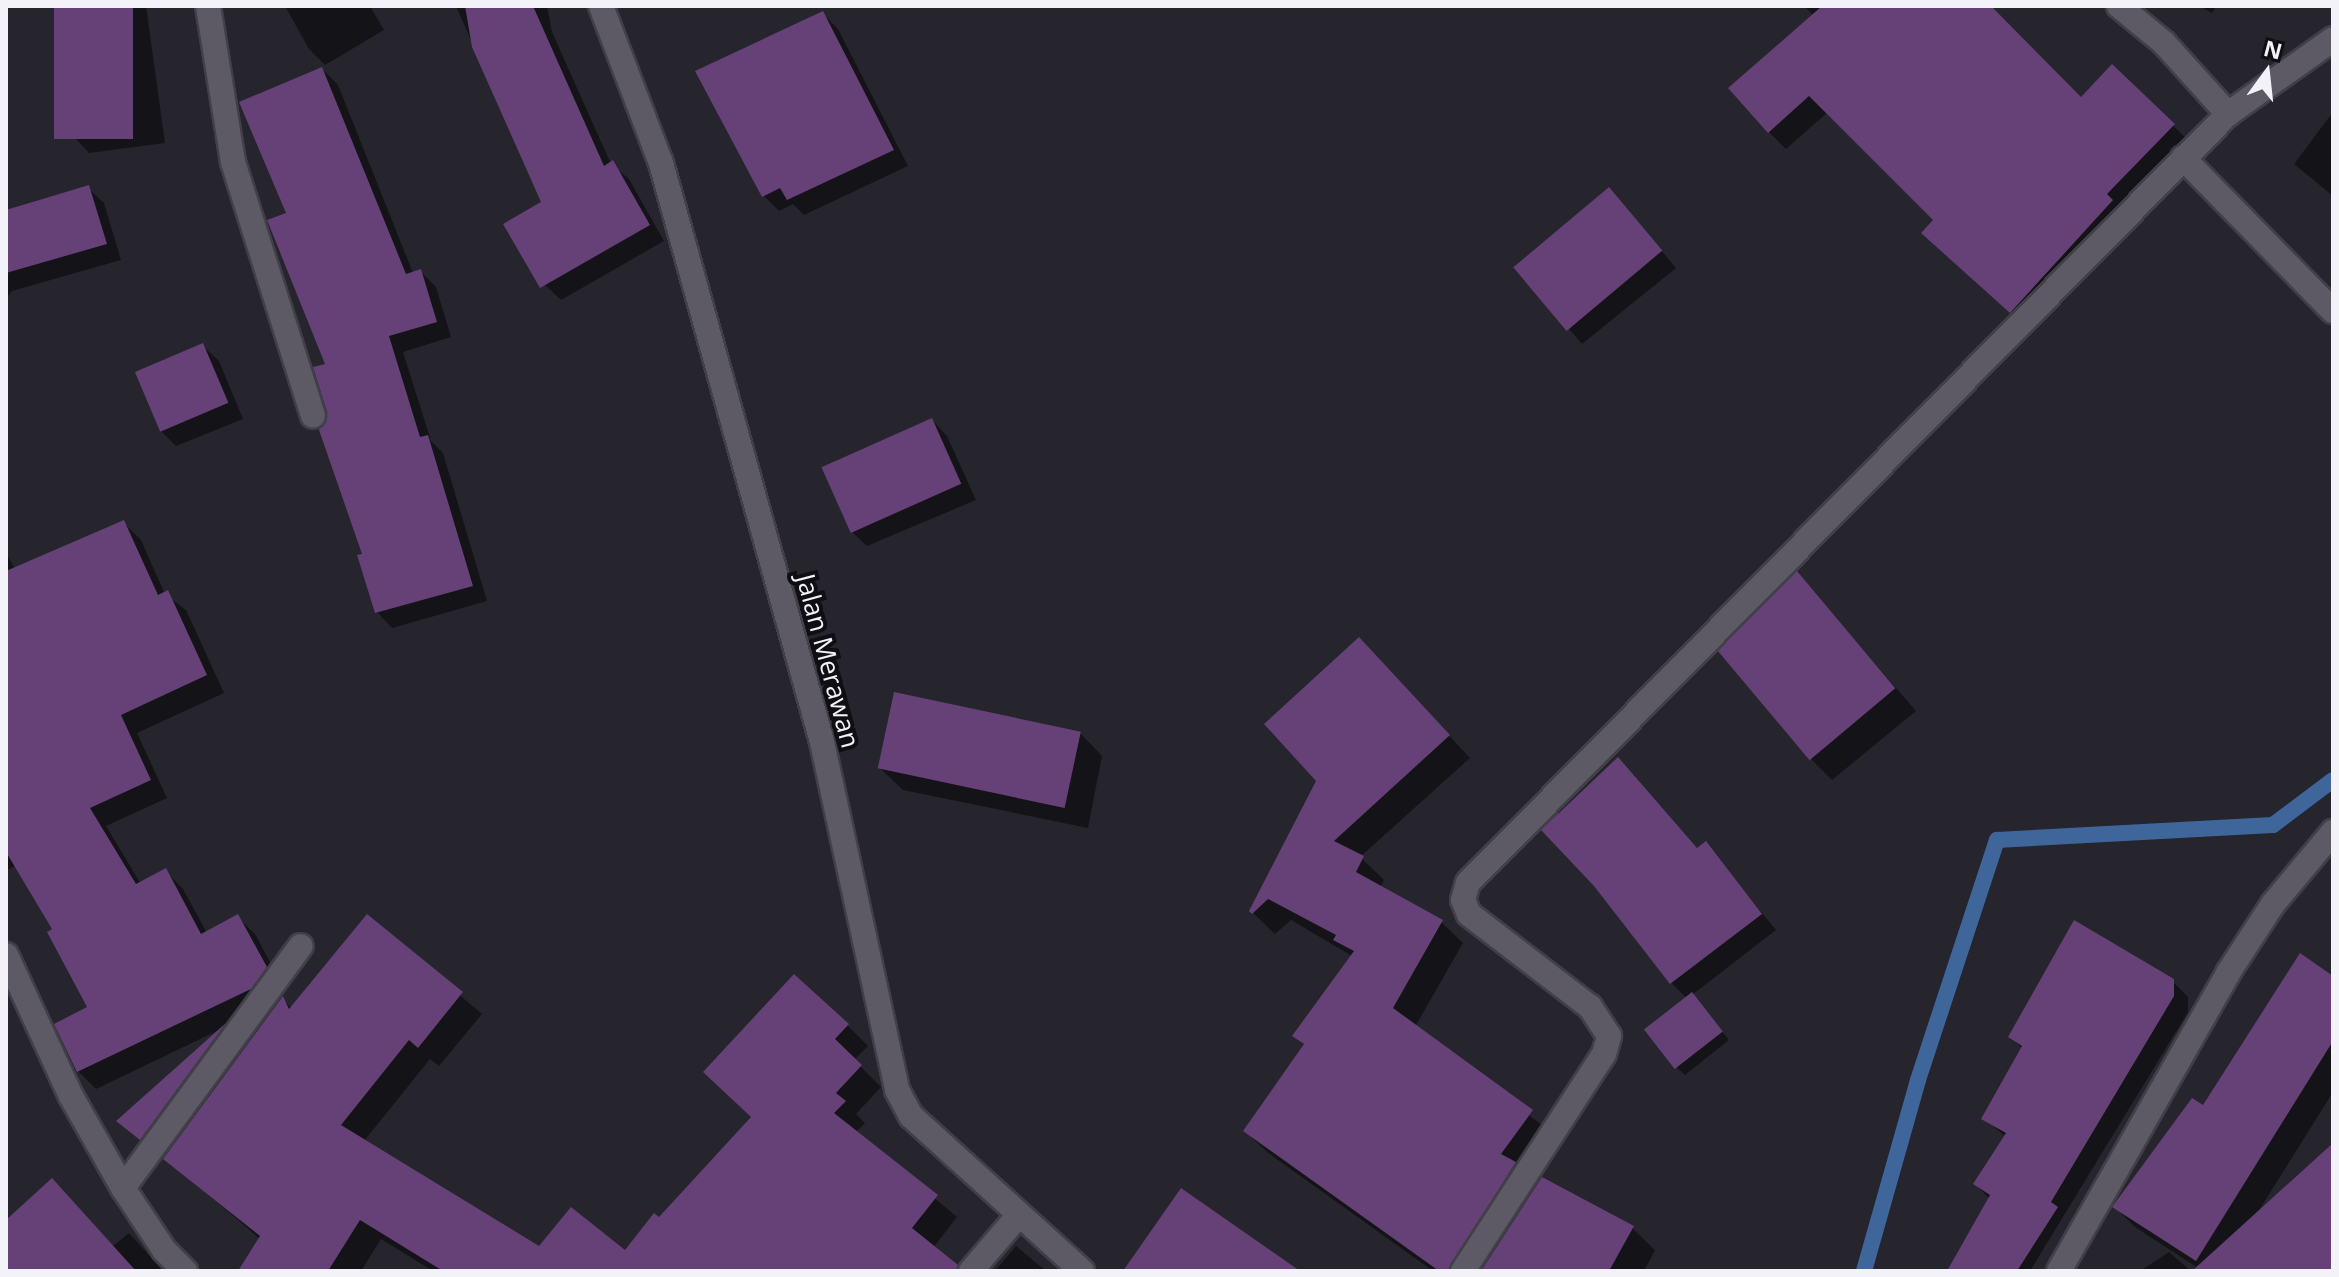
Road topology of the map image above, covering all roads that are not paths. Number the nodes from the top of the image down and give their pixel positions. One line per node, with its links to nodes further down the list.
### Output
1 (208, 6): 8 (street)
2 (601, 6): 13 (street, Jalan Merawan)
3 (2119, 6): 5 (street)
4 (2333, 39): 5 (street)
5 (2228, 114): 6 (street)
6 (2183, 158): 7 (street); 17 (street)
7 (2333, 311)
8 (313, 416)
9 (2333, 832): 18 (street)
10 (301, 946): 12 (street)
11 (6, 955): 12 (street)
12 (123, 1188): 14 (street)
13 (1018, 1216): 15 (street); 16 (street, Jalan Merawan)
14 (185, 1271)
15 (971, 1271)
16 (1082, 1271)
17 (1463, 1271)
18 (2059, 1271)

